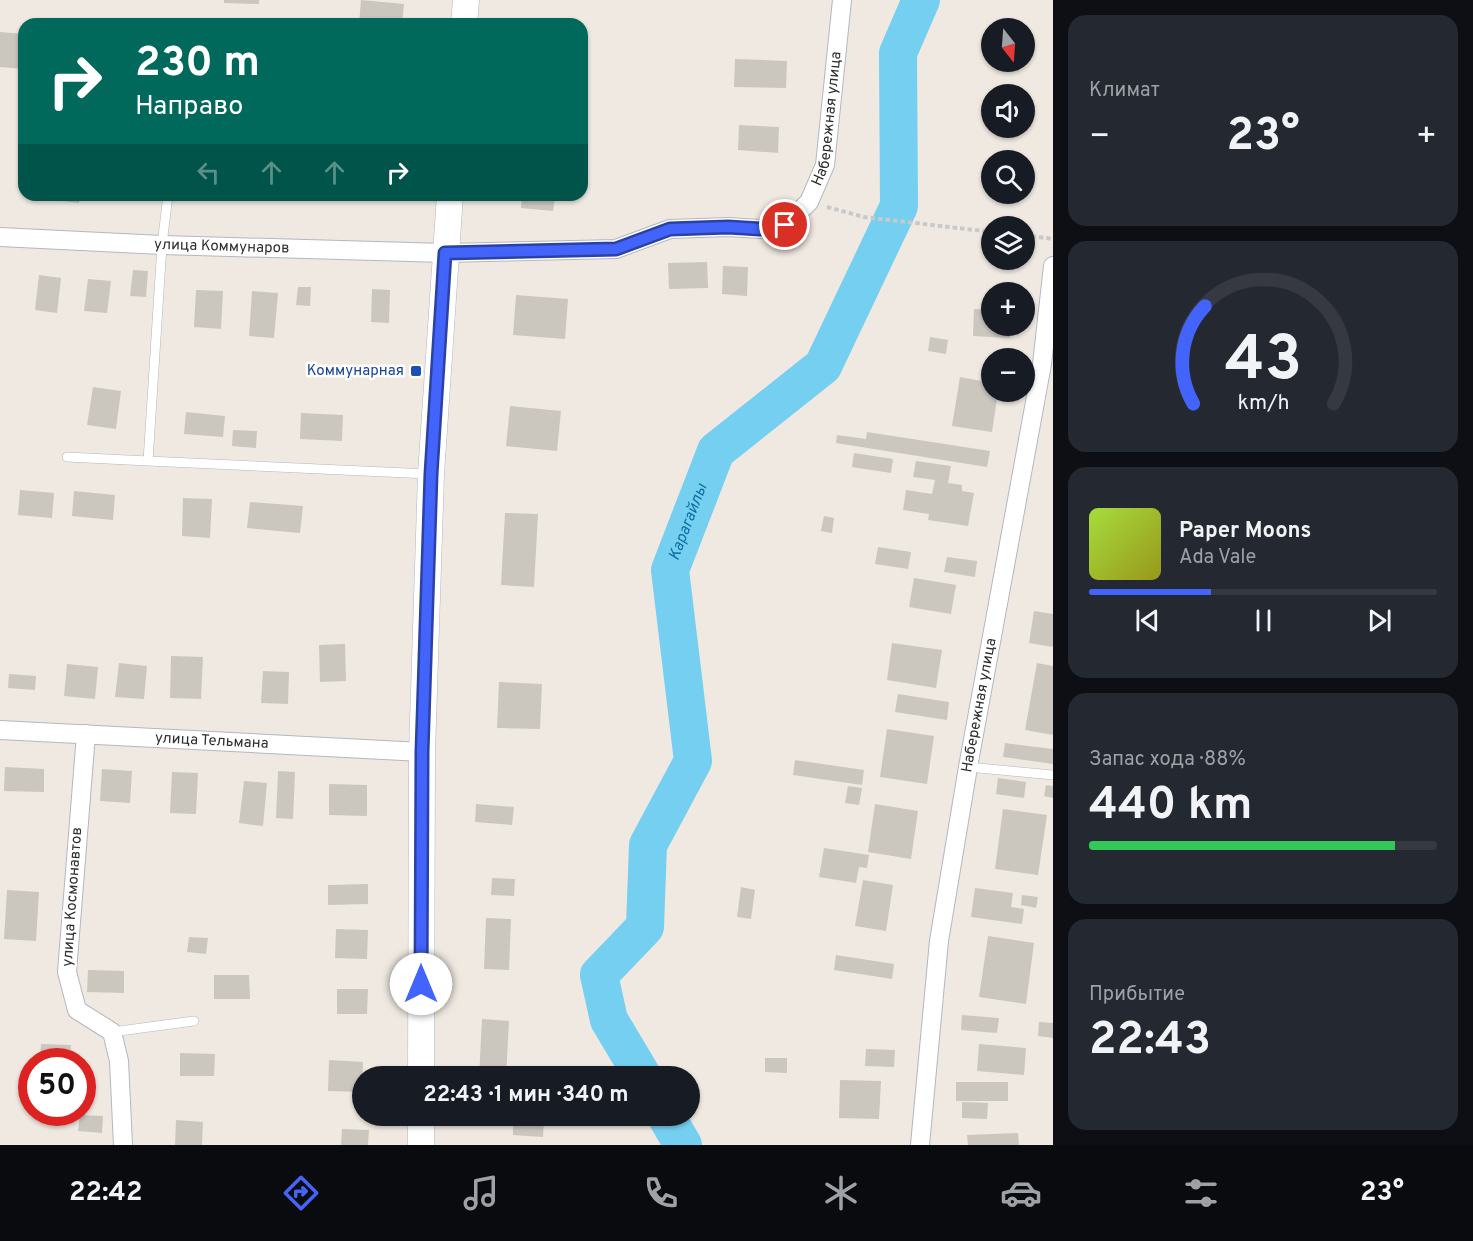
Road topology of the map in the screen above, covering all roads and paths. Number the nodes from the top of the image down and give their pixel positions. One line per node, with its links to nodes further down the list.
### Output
1 (466, 0): 3 (main road)
2 (842, 0): 6 (street, Набережная улица)
3 (464, 18)
4 (167, 201): 12 (lane)
5 (449, 201): 13 (main road)
6 (809, 202): 7 (street, Набережная улица); 8 (path)
7 (785, 225): 13 (street, улица Коммунаров)
8 (981, 231)
9 (0, 237): 12 (street, улица Коммунаров)
10 (1035, 237): 11 (path)
11 (1053, 239)
12 (162, 245): 13 (street, улица Коммунаров); 16 (lane)
13 (445, 253): 17 (main road)
14 (1053, 266): 21 (street, Набережная улица)
15 (67, 457): 16 (lane)
16 (148, 460): 17 (lane)
17 (431, 474): 20 (main road)
18 (0, 730): 19 (street, улица Тельмана)
19 (86, 734): 20 (street, улица Тельмана); 24 (street, улица Космонавтов)
20 (422, 752): 25 (main road)
21 (968, 767): 22 (lane); 29 (street, Набережная улица)
22 (1053, 775)
23 (194, 1021): 24 (lane)
24 (112, 1032): 27 (street)
25 (421, 1066)
26 (421, 1126): 28 (main road)
27 (123, 1145)
28 (421, 1145)
29 (920, 1145)

